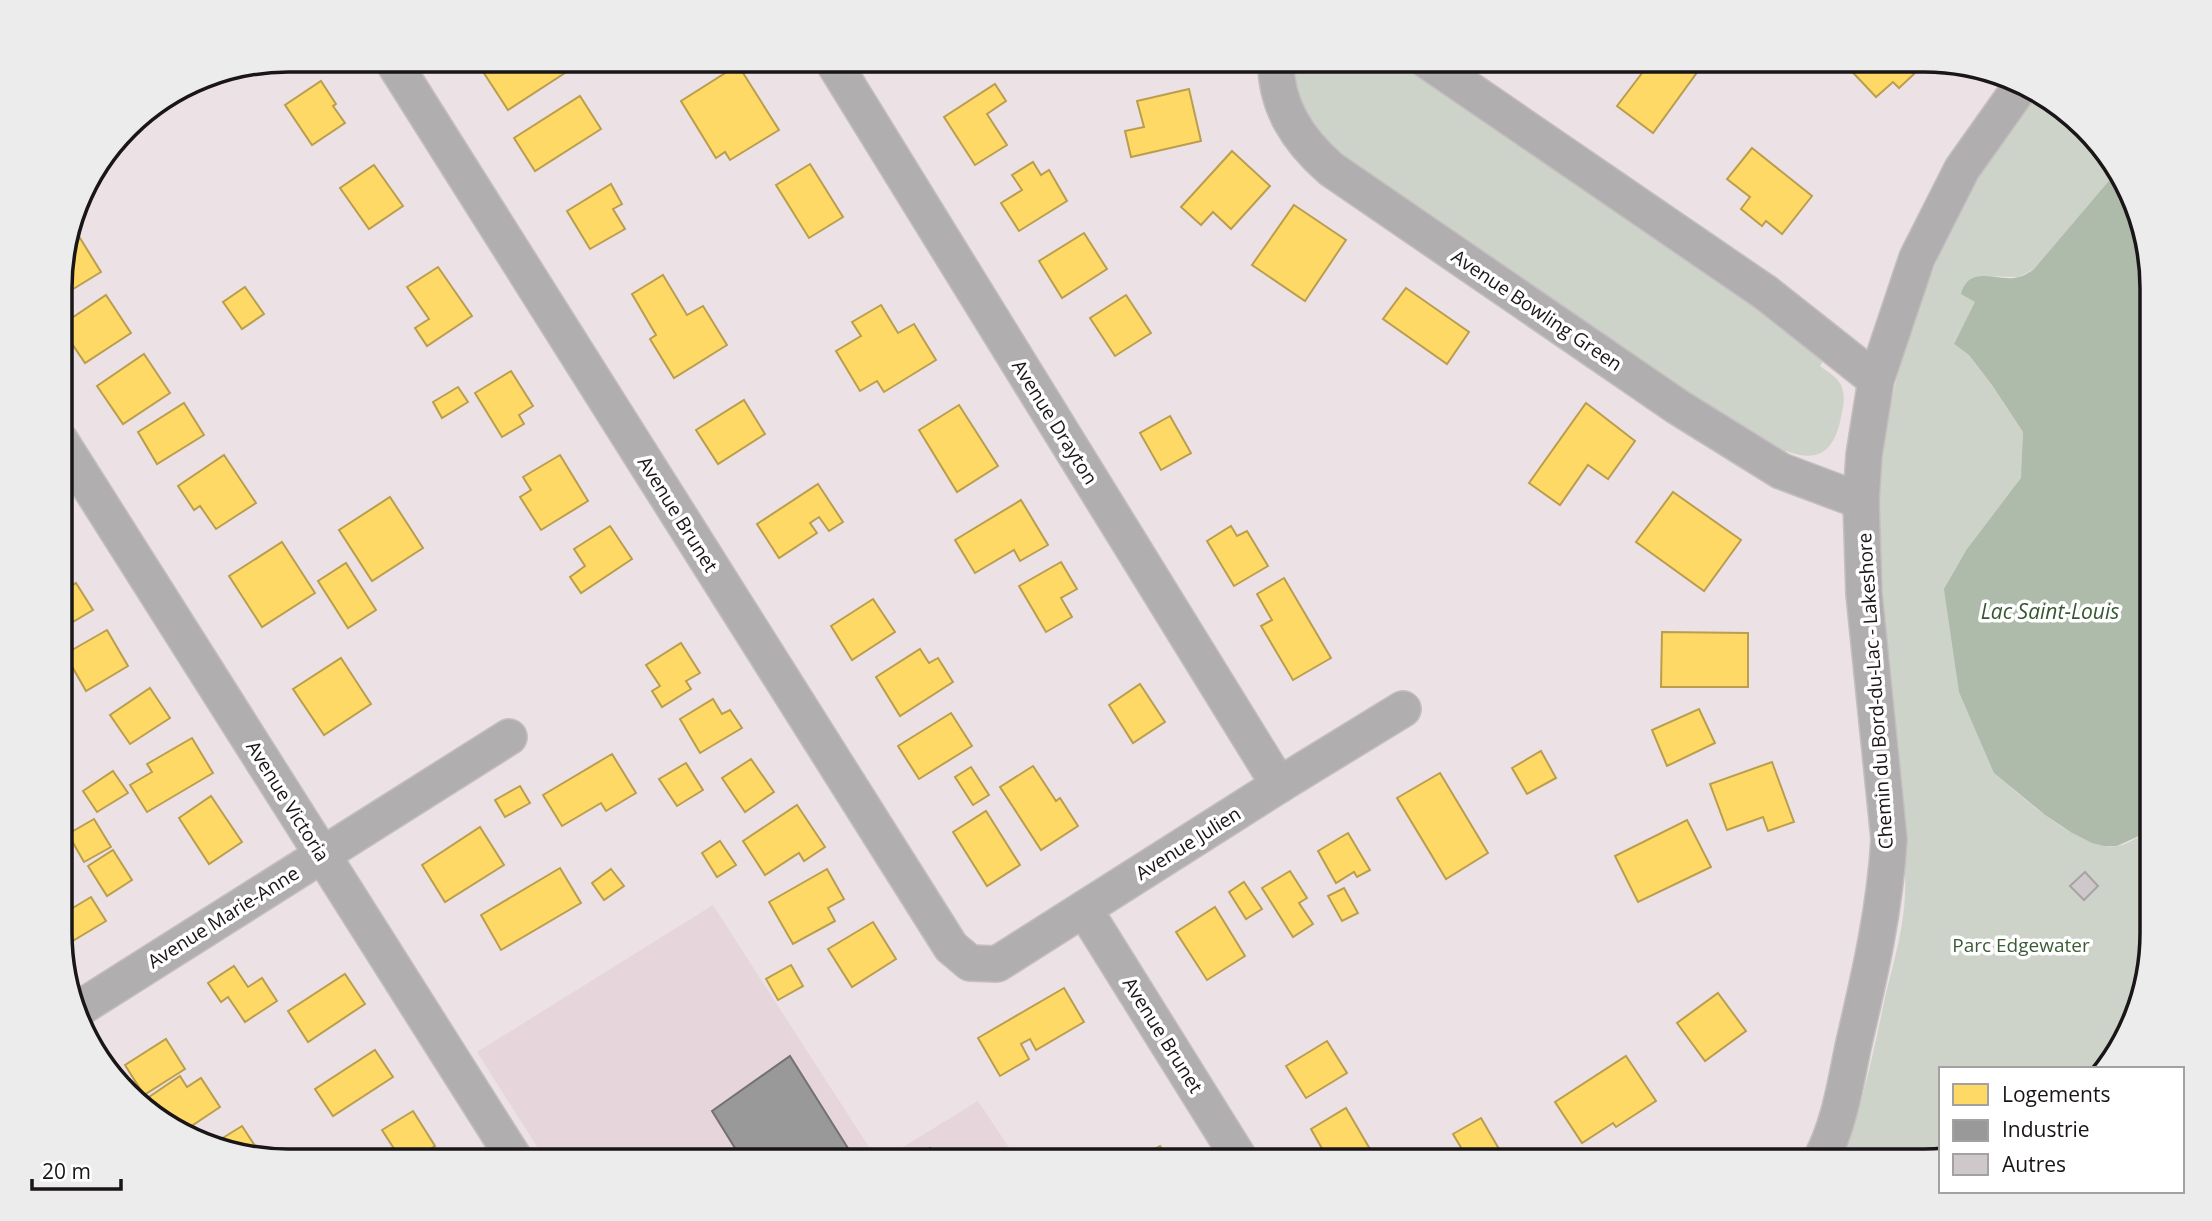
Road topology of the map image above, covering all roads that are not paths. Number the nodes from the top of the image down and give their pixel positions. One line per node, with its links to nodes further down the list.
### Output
1 (400, 72): 14 (street, Avenue Brunet)
2 (839, 72): 11 (street, Avenue Drayton)
3 (1277, 72): 8 (street, Avenue Bowling Green)
4 (1444, 72): 6 (street)
5 (2016, 92): 6 (street, Chemin du Bord-du-Lac - Lakeshore)
6 (1876, 380): 8 (street, Chemin du Bord-du-Lac - Lakeshore)
7 (72, 459): 12 (street, Avenue Victoria)
8 (1861, 501): 18 (street, Chemin du Bord-du-Lac - Lakeshore)
9 (1403, 709): 11 (street, Avenue Julien)
10 (509, 737): 12 (street, Avenue Marie-Anne)
11 (1279, 785): 13 (street, Avenue Julien)
12 (322, 854): 15 (street, Avenue Marie-Anne); 16 (street, Avenue Victoria)
13 (1084, 909): 14 (street, Avenue Julien); 17 (street, Avenue Brunet)
14 (970, 963)
15 (84, 1005)
16 (508, 1149)
17 (1234, 1149)
18 (1827, 1149)

